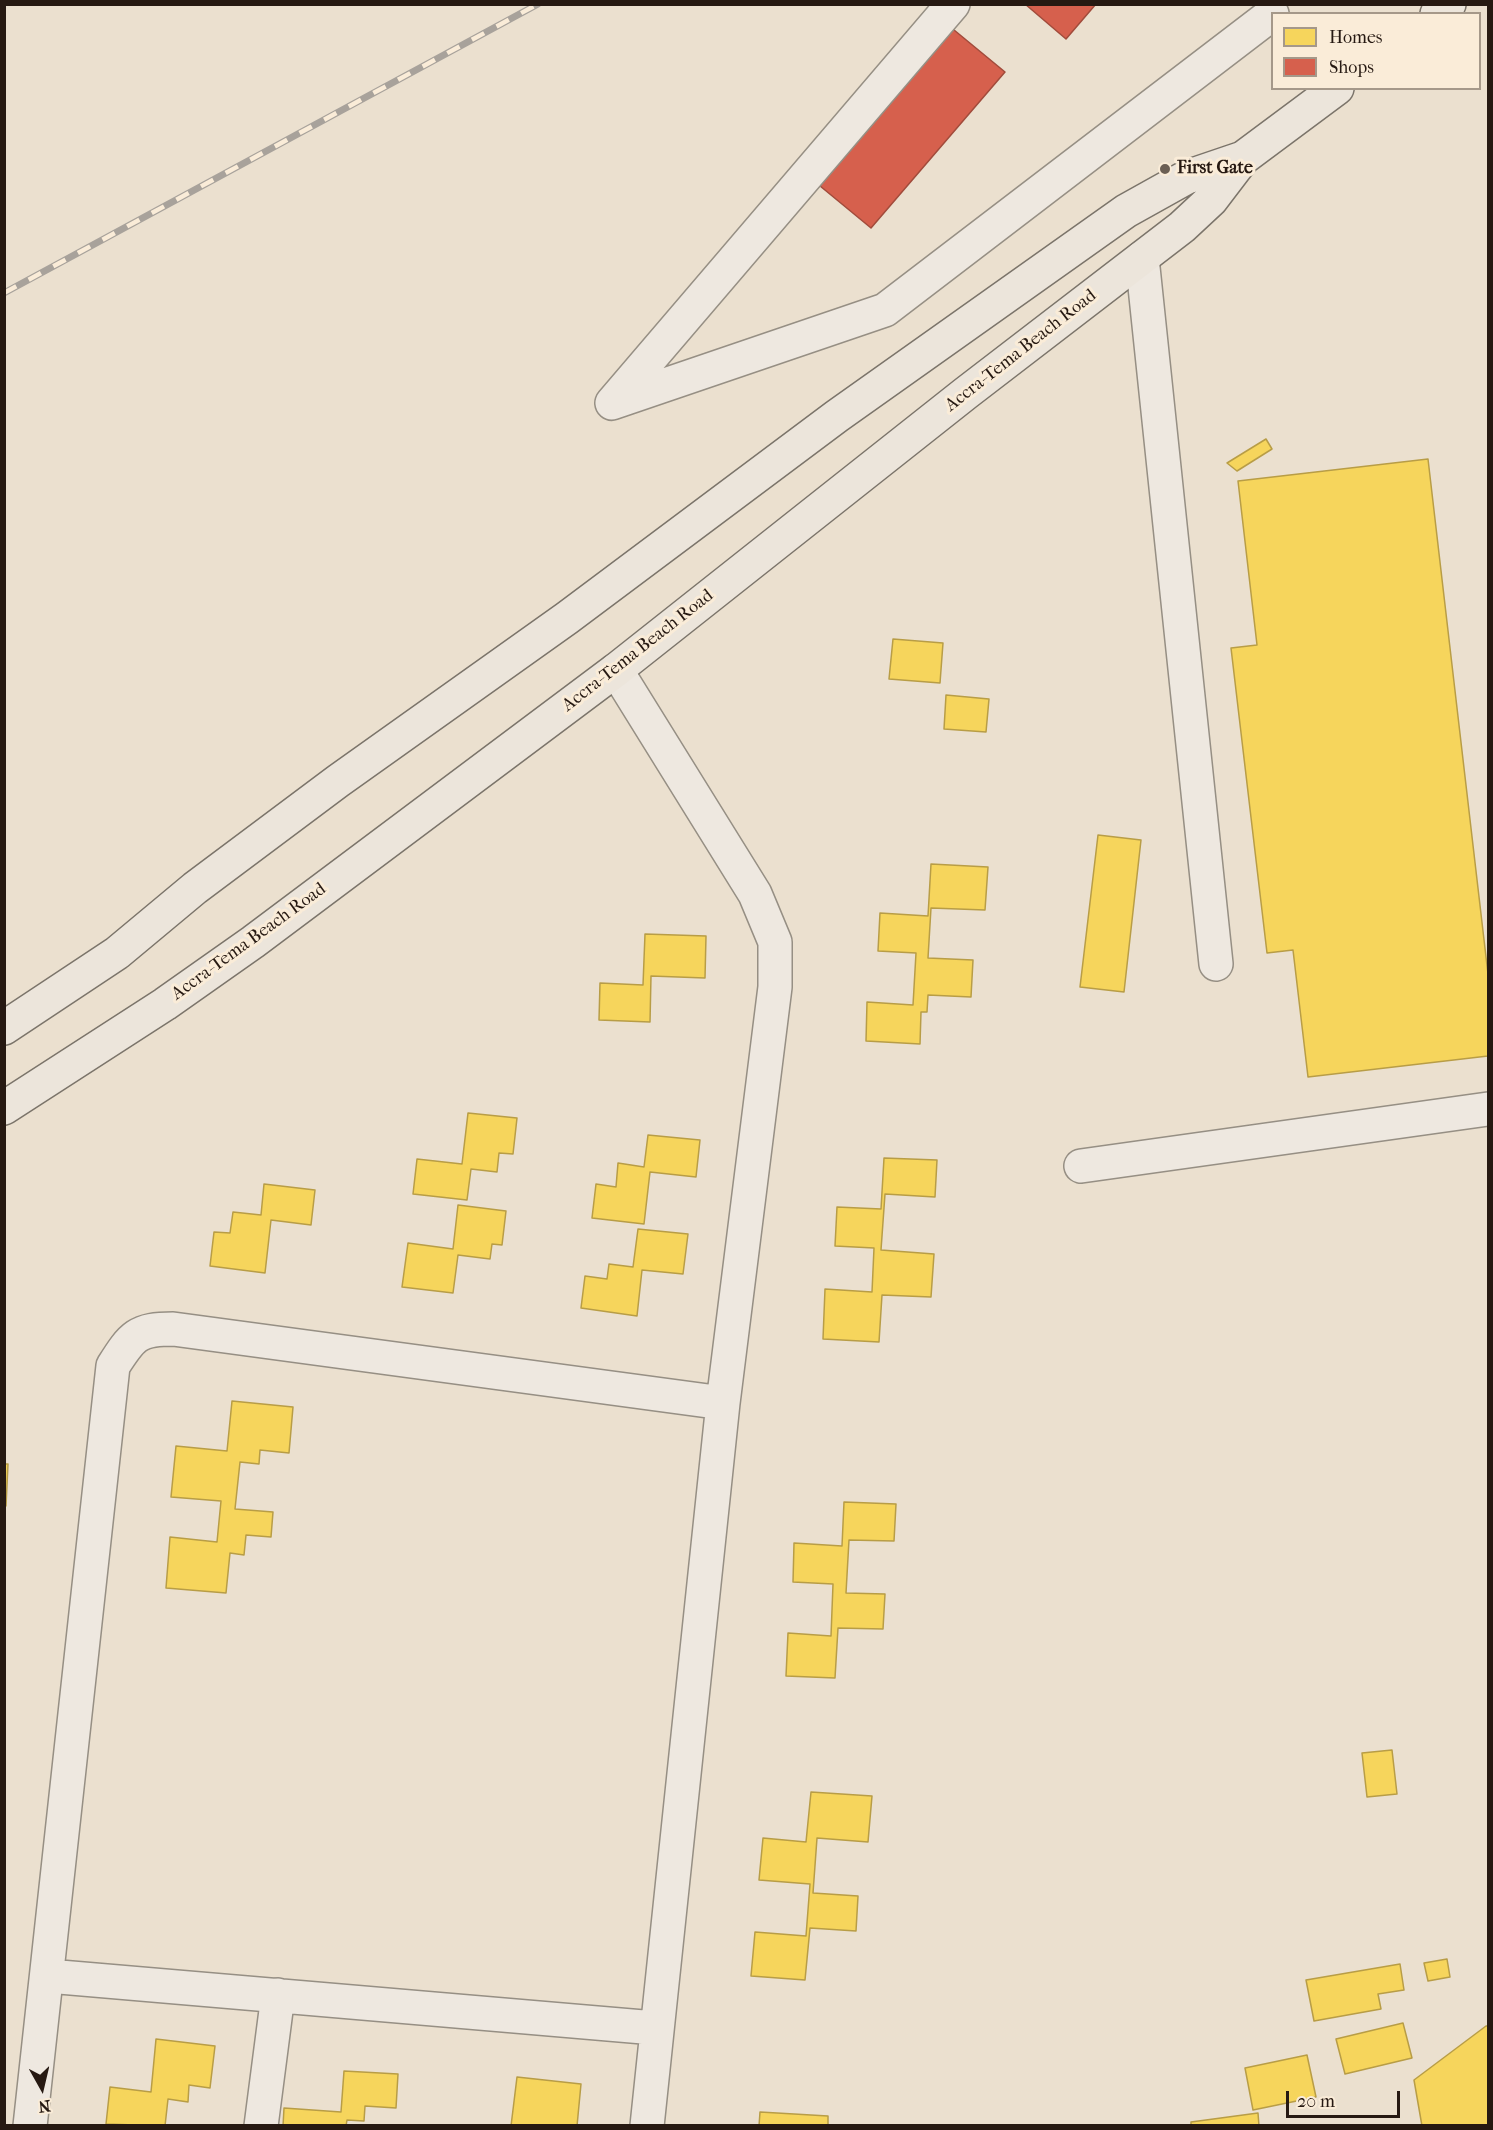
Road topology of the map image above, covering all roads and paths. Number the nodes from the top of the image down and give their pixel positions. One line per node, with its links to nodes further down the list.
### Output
1 (954, 4): 2 (street)
2 (1271, 16)
3 (1334, 90): 4 (main road, Accra-Tema Beach Road)
4 (1243, 158): 5 (main road, Accra-Tema Beach Road); 8 (main road, Accra-Tema Beach Road)
5 (1142, 258): 6 (main road, Accra-Tema Beach Road); 7 (street)
6 (616, 670): 9 (main road, Accra-Tema Beach Road); 13 (street)
7 (1216, 964)
8 (4, 1028)
9 (14, 1102): 11 (main road)
10 (1488, 1109): 12 (street)
11 (4, 1123)
12 (1081, 1166)
13 (723, 1403): 14 (street); 16 (street)
14 (48, 1976): 15 (street); 17 (street)
15 (278, 1995): 16 (street); 18 (street)
16 (656, 2028): 19 (street)
17 (30, 2126)
18 (261, 2126)
19 (647, 2126)

